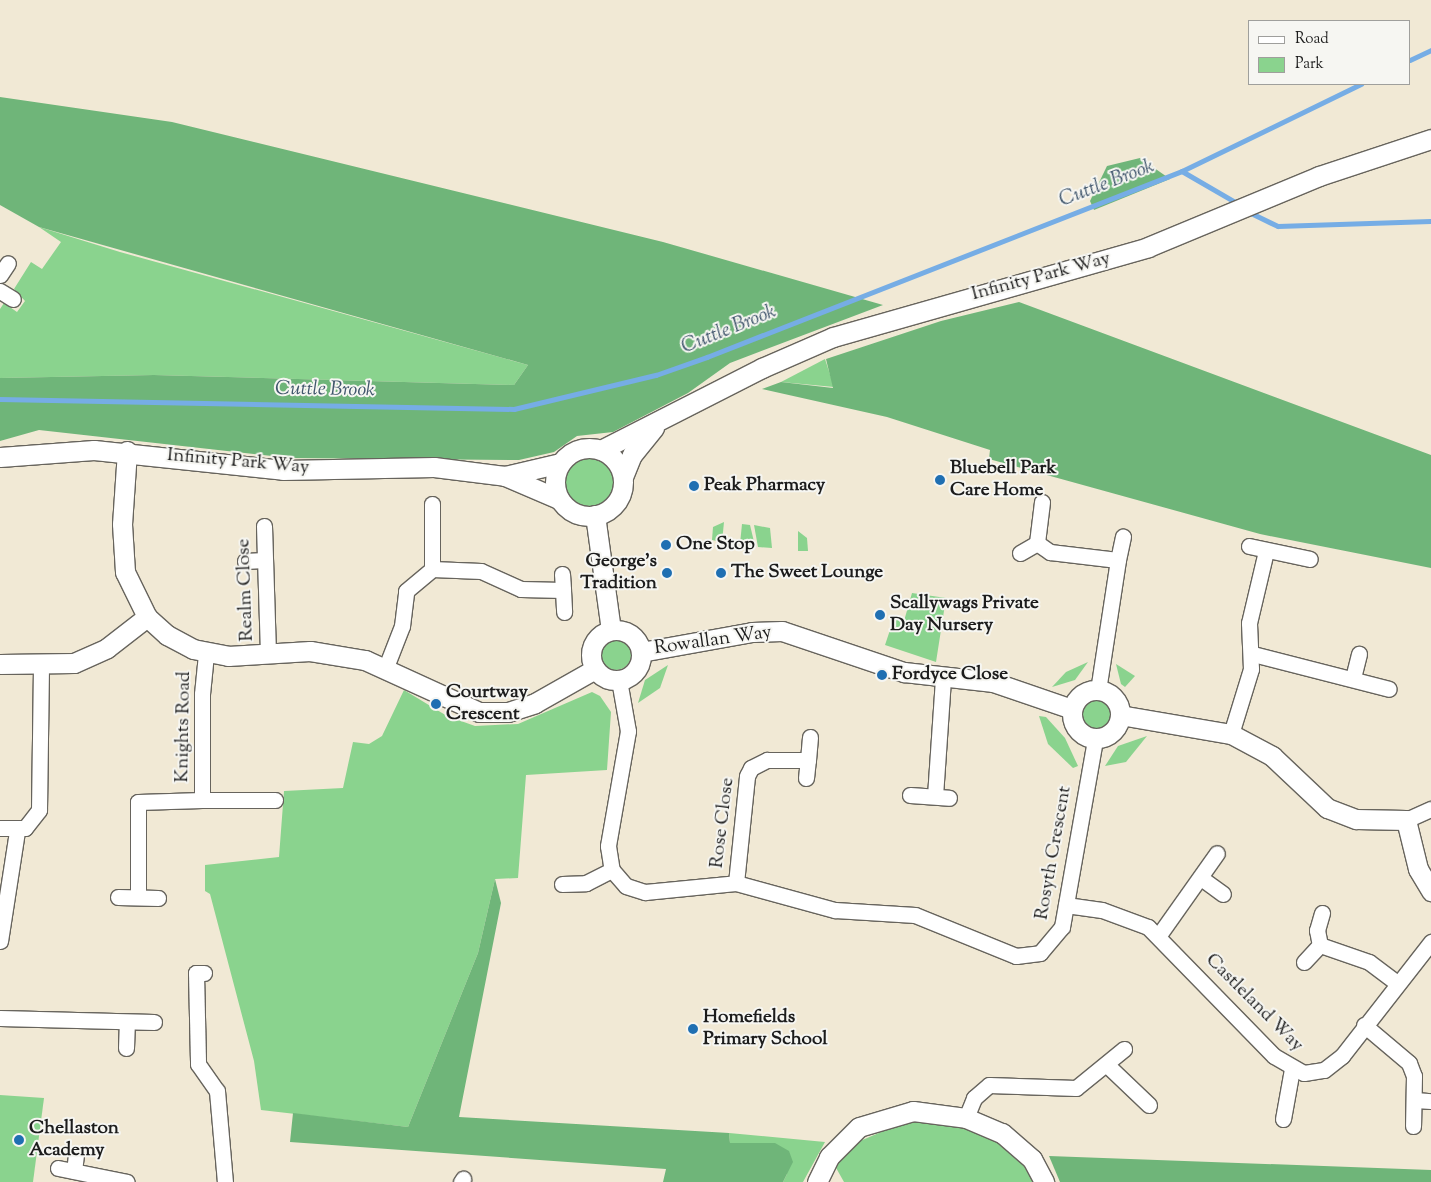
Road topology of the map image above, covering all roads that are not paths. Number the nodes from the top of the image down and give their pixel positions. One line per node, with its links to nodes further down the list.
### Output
1 (1431, 139): 4 (street, Infinity Park Way)
2 (0, 291): 3 (street)
3 (13, 300)
4 (656, 425): 5 (street, Infinity Park Way); 10 (street, Infinity Park Way)
5 (601, 450): 8 (street); 10 (street)
6 (127, 451): 7 (street, Infinity Park Way); 9 (street, Infinity Park Way); 29 (street)
7 (0, 458)
8 (560, 463): 9 (street, Infinity Park Way); 11 (street)
9 (505, 476): 11 (street, Infinity Park Way)
10 (623, 477): 14 (street)
11 (559, 499): 14 (street)
12 (1042, 502): 17 (street)
13 (432, 504): 25 (street)
14 (595, 515): 30 (street)
15 (264, 526): 22 (street, Realm Close)
16 (1123, 537): 23 (street)
17 (1037, 543): 20 (street); 23 (street)
18 (1249, 546): 19 (street)
19 (1266, 551): 21 (street); 34 (street)
20 (1020, 553)
21 (1310, 558)
22 (264, 560): 24 (street); 32 (street, Realm Close)
23 (1118, 560): 44 (street)
24 (245, 561)
25 (432, 569): 27 (street); 38 (street)
26 (562, 574): 27 (street)
27 (563, 590): 28 (street)
28 (564, 612)
29 (147, 617): 33 (street); 37 (street)
30 (611, 630): 31 (street, Rowallan Way); 39 (street)
31 (641, 652): 40 (street, Rowallan Way); 42 (street, Rowallan Way)
32 (268, 653): 33 (street); 38 (street)
33 (206, 654): 53 (street, Knights Road)
34 (1253, 654): 41 (street); 47 (street)
35 (1359, 654): 41 (street)
36 (0, 664): 37 (street)
37 (41, 665): 58 (street)
38 (386, 667): 39 (street)
39 (595, 669): 42 (street)
40 (943, 678): 45 (street, Rowallan Way); 52 (street)
41 (1353, 678): 43 (street)
42 (619, 680): 60 (street)
43 (1389, 689)
44 (1098, 690): 45 (street); 46 (street)
45 (1072, 709): 49 (street)
46 (1120, 715): 47 (street); 49 (street)
47 (1231, 734): 56 (street)
48 (810, 737): 50 (street)
49 (1095, 739): 69 (street, Rosyth Crescent)
50 (808, 760): 51 (street); 62 (street, Rose Close)
51 (806, 778)
52 (910, 795)
53 (202, 800): 54 (street, Knights Road); 67 (street, Knights Road)
54 (275, 800)
55 (1431, 809): 56 (street)
56 (1406, 820): 64 (street)
57 (0, 828): 58 (street)
58 (17, 831): 72 (street)
59 (1217, 853): 61 (street)
60 (612, 870): 62 (street, Rosyth Crescent); 63 (street)
61 (1201, 878): 65 (street); 71 (street)
62 (736, 883): 69 (street, Rosyth Crescent)
63 (562, 884)
64 (1431, 891)
65 (1223, 894)
66 (118, 897): 67 (street)
67 (138, 897): 68 (street)
68 (158, 898)
69 (1066, 905): 71 (street, Castleland Way)
70 (1322, 913): 74 (street)
71 (1159, 935): 85 (street, Castleland Way)
72 (0, 941)
73 (1431, 942): 77 (street, Castleland Way)
74 (1320, 945): 75 (street); 77 (street)
75 (1304, 962)
76 (204, 973): 96 (street)
77 (1397, 983): 81 (street, Castleland Way)
78 (0, 1018): 80 (street)
79 (154, 1022): 80 (street)
80 (127, 1023): 82 (street)
81 (1364, 1025): 85 (street, Castleland Way); 86 (street)
82 (126, 1048)
83 (1124, 1049): 84 (street)
84 (1107, 1065): 88 (street); 89 (street)
85 (1292, 1069): 90 (street)
86 (1415, 1100): 87 (street); 91 (street)
87 (1431, 1101)
88 (1149, 1105)
89 (966, 1118): 97 (street); 98 (street)
90 (1283, 1119)
91 (1413, 1126)
92 (76, 1154): 94 (street)
93 (58, 1168): 94 (street)
94 (74, 1171): 95 (street)
95 (127, 1182)
96 (225, 1182)
97 (817, 1182)
98 (1044, 1182)

